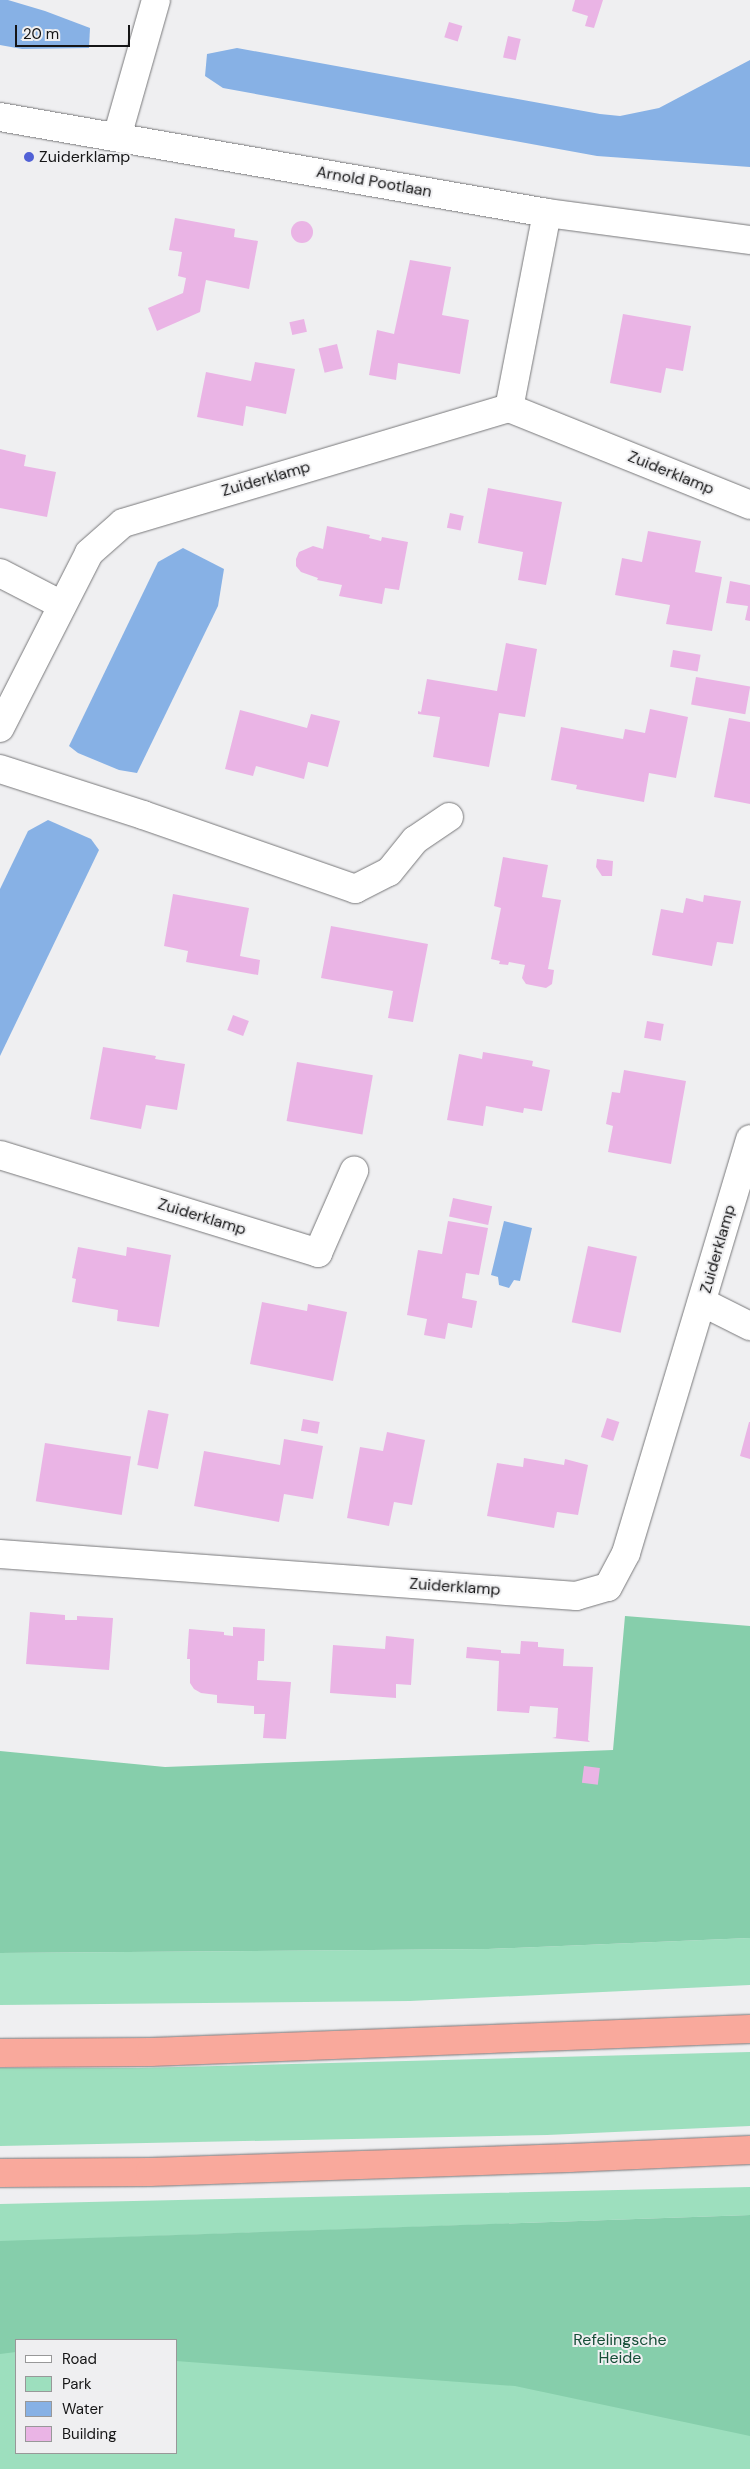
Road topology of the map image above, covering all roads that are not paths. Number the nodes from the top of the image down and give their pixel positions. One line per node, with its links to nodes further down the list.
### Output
1 (156, 0): 3 (street)
2 (0, 116): 3 (street, Arnold Pootlaan)
3 (117, 137): 4 (street, Arnold Pootlaan)
4 (547, 213): 5 (street, Arnold Pootlaan); 6 (street)
5 (750, 240)
6 (510, 408): 7 (street, Zuiderklamp); 9 (street, Zuiderklamp)
7 (750, 506)
8 (0, 573): 9 (street)
9 (62, 605): 10 (street, Zuiderklamp)
10 (0, 728)
11 (0, 769): 12 (street)
12 (449, 817)
13 (750, 1139): 16 (street, Zuiderklamp)
14 (0, 1156): 15 (street, Zuiderklamp)
15 (354, 1171)
16 (702, 1302): 17 (street, Zuiderklamp); 18 (street, Zuiderklamp)
17 (750, 1326)
18 (0, 1554)
19 (750, 2029): 20 (highway)
20 (0, 2053)
21 (750, 2150): 22 (highway)
22 (0, 2172)

